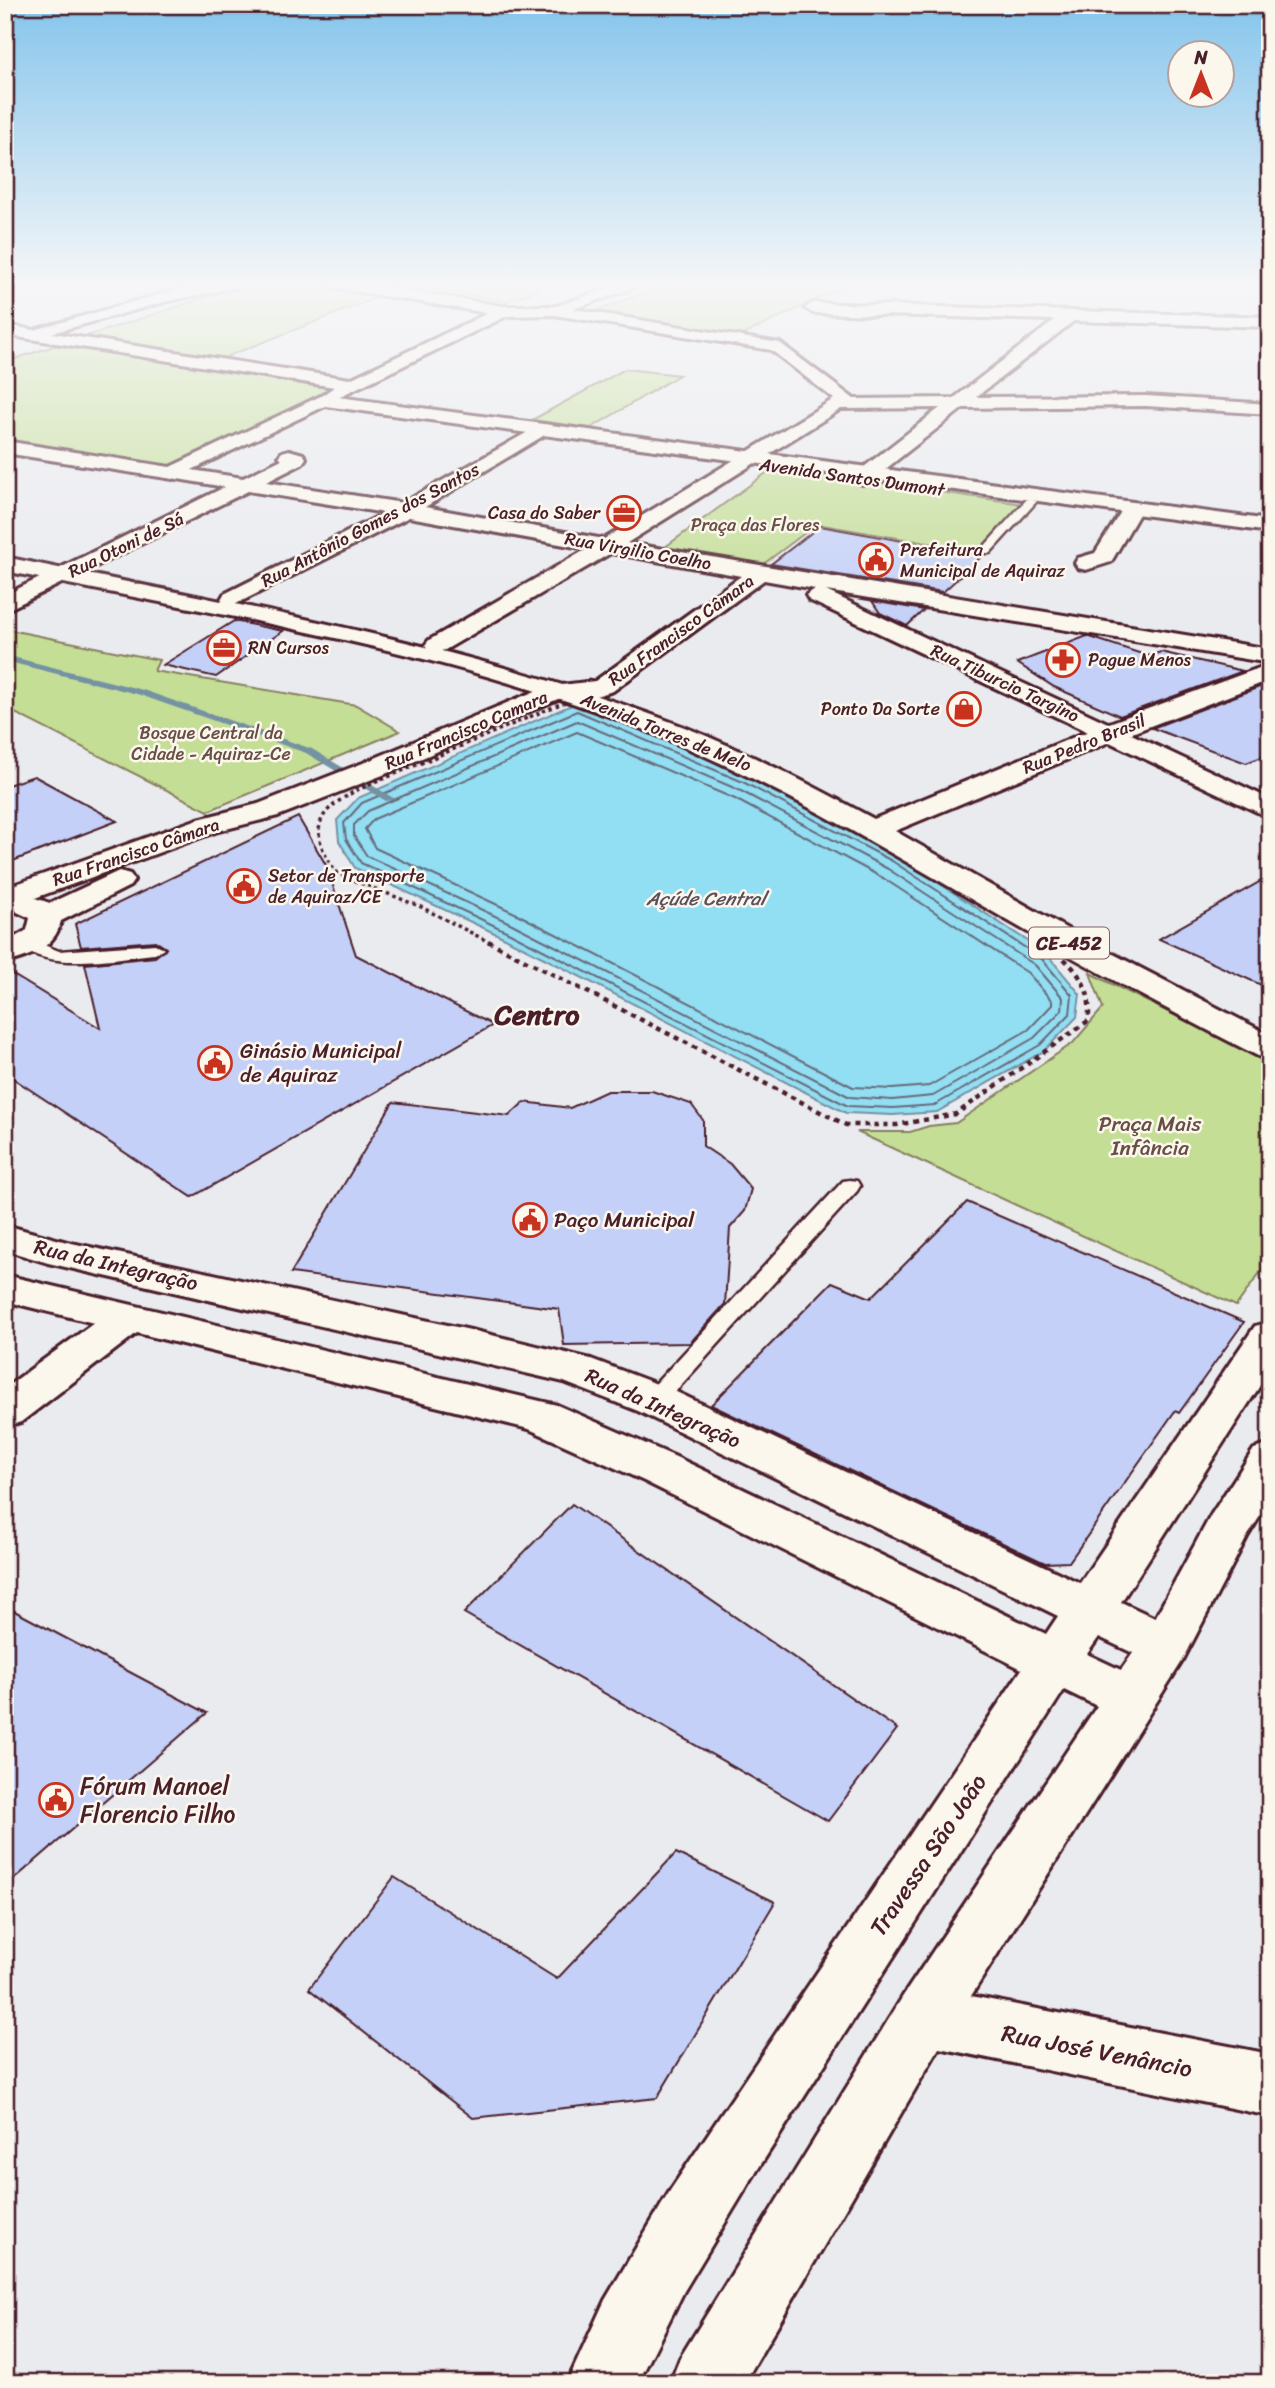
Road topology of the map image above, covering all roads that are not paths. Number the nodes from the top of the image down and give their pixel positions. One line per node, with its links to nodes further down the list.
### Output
1 (332, 395): 6 (street)
2 (840, 395): 4 (street)
3 (968, 395): 5 (street)
4 (848, 402): 5 (street); 11 (street)
5 (960, 402): 7 (street); 13 (street)
6 (316, 403): 8 (street, Avenida Santos Dumont); 12 (street)
7 (1270, 409)
8 (537, 432): 11 (street, Avenida Santos Dumont); 17 (street, Rua Antônio Gomes dos Santos)
9 (5, 447): 12 (street, Rua Virgilio Coelho)
10 (289, 456): 14 (street, Rua Otoni de Sá)
11 (760, 461): 13 (street, Avenida Santos Dumont); 15 (street); 22 (street)
12 (173, 473): 14 (street, Rua Virgilio Coelho)
13 (866, 475): 16 (street, Avenida Santos Dumont); 19 (street, Avenida Santos Dumont)
14 (246, 486): 17 (street, Rua Virgilio Coelho); 28 (street, Rua Otoni de Sá)
15 (739, 489)
16 (1031, 501): 18 (street, Avenida Santos Dumont); 24 (lane)
17 (406, 510): 22 (street, Rua Virgilio Coelho); 30 (street, Rua Antônio Gomes dos Santos)
18 (1129, 514): 20 (street, Avenida Santos Dumont); 26 (street)
19 (1270, 526)
20 (1270, 533)
21 (670, 540): 25 (street)
22 (607, 545): 25 (street, Rua Virgilio Coelho); 32 (street)
23 (5, 551): 28 (street, Avenida Torres de Melo)
24 (986, 551)
25 (652, 554): 29 (street, Rua Virgilio Coelho)
26 (1086, 563)
27 (5, 564): 28 (street, Avenida Torres de Melo)
28 (73, 572): 30 (street, Avenida Torres de Melo); 31 (street, Rua Otoni de Sá); 36 (street, Avenida Torres de Melo)
29 (769, 575): 33 (street, Rua Virgilio Coelho); 35 (street, Rua Francisco Câmara); 37 (street, Rua Tiburcio Targino)
30 (232, 599): 32 (street, Avenida Torres de Melo)
31 (5, 604)
32 (437, 645): 35 (street, Avenida Torres de Melo)
33 (1270, 656)
34 (1270, 671): 37 (street, Rua Pedro Brasil)
35 (596, 688): 36 (street, Rua Francisco Câmara); 41 (street, Avenida Torres de Melo)
36 (560, 691): 38 (street, Rua Francisco Camara); 41 (street, Avenida Torres de Melo)
37 (1110, 732): 40 (street, Rua Tiburcio Targino); 41 (street, Rua Pedro Brasil)
38 (377, 774): 39 (street, Rua Francisco Câmara)
39 (268, 810): 42 (street, Rua Francisco Câmara); 43 (street, Rua Francisco Câmara)
40 (1270, 810)
41 (886, 825): 46 (street, Avenida Torres de Melo); 47 (street, Avenida Torres de Melo / CE-452)
42 (5, 900): 43 (street)
43 (46, 917): 44 (street)
44 (17, 948): 45 (lane)
45 (155, 949)
46 (1270, 1020)
47 (1270, 1049)
48 (850, 1186): 53 (lane)
49 (5, 1237): 53 (street, Rua da Integração)
50 (5, 1288): 51 (street)
51 (128, 1319): 54 (street); 58 (street)
52 (1270, 1336): 56 (street, Travessa São João)
53 (654, 1400): 56 (street, Rua da Integração)
54 (5, 1411)
55 (1270, 1461): 57 (street)
56 (1090, 1609): 57 (street, Rua da Integração); 58 (street, Travessa São João)
57 (1164, 1646): 59 (street)
58 (1057, 1661): 59 (street); 62 (street, Travessa São João)
59 (1131, 1699): 60 (street)
60 (924, 2016): 61 (street, Rua José Venâncio); 63 (street)
61 (1270, 2085)
62 (602, 2383)
63 (705, 2383)

